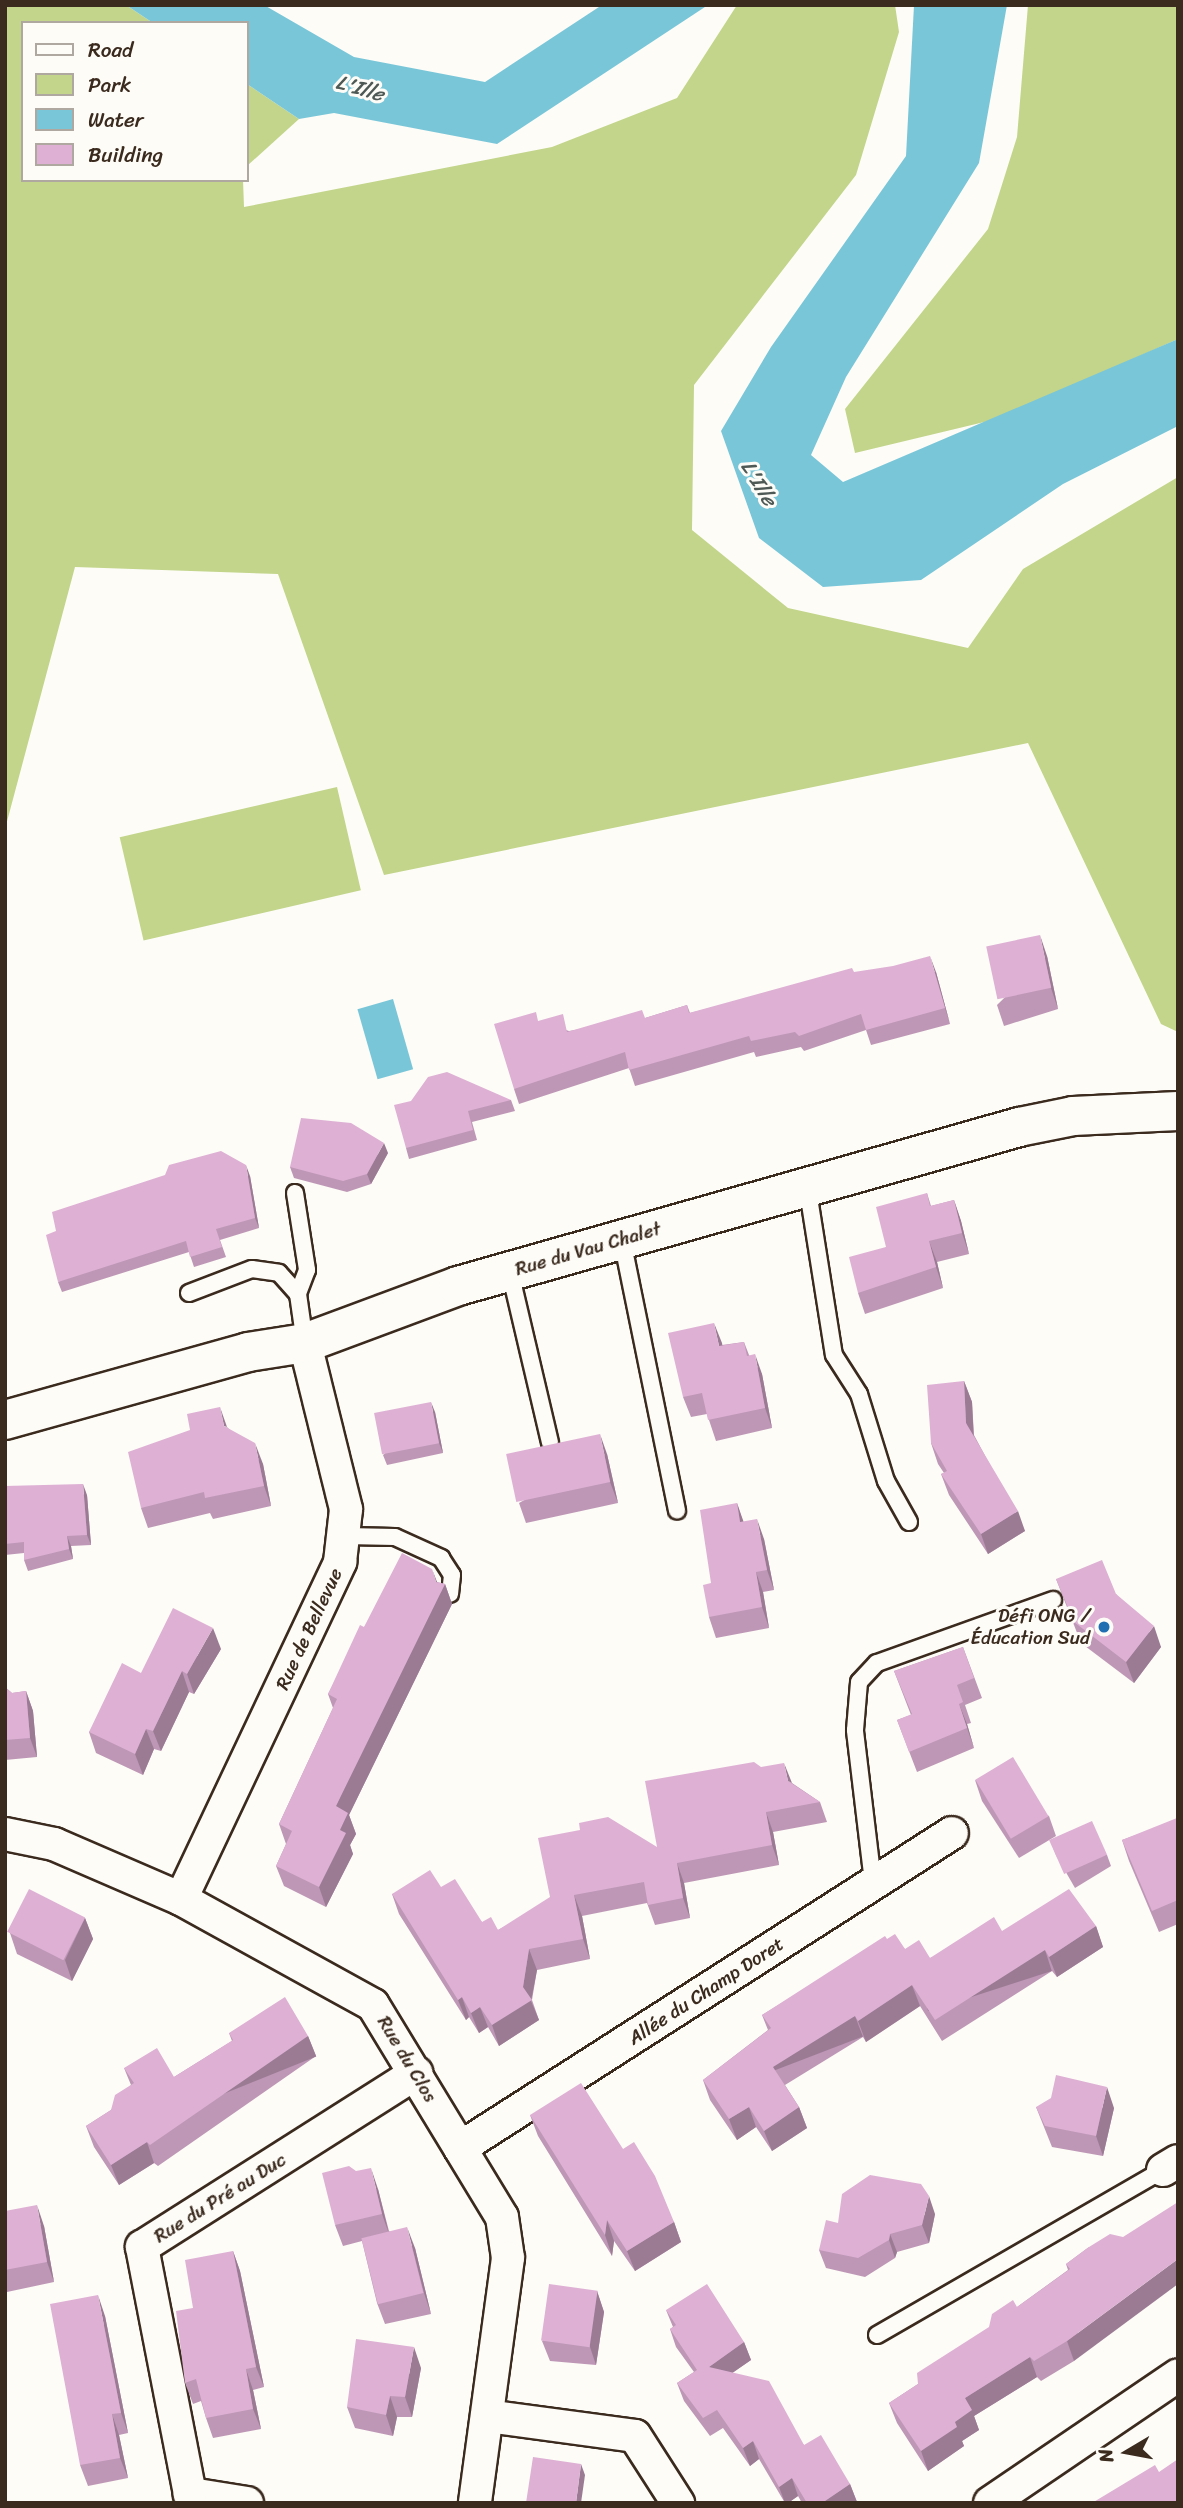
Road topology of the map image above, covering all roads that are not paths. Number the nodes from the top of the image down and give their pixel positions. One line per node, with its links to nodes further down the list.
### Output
1 (1178, 1111): 2 (street, Rue du Vau Chalet)
2 (807, 1185): 4 (street, Rue du Vau Chalet); 12 (lane)
3 (295, 1193): 7 (lane)
4 (622, 1240): 5 (street, Rue du Vau Chalet); 11 (lane)
5 (510, 1272): 8 (street, Rue du Vau Chalet); 10 (lane)
6 (189, 1293): 7 (lane)
7 (298, 1294): 8 (lane)
8 (305, 1343): 9 (street, Rue du Vau Chalet); 13 (street, Rue de Bellevue)
9 (5, 1420)
10 (550, 1442)
11 (677, 1510)
12 (909, 1522)
13 (346, 1536): 14 (lane); 19 (street, Rue de Bellevue)
14 (450, 1594)
15 (1053, 1600): 18 (lane)
16 (952, 1833): 18 (street, Allée du Champ Doret)
17 (5, 1834): 19 (street, Rue du Clos)
18 (873, 1882): 21 (street, Allée du Champ Doret)
19 (181, 1899): 20 (street, Rue du Clos)
20 (416, 2073): 21 (street, Rue du Clos); 26 (street, Rue du Pré au Duc)
21 (460, 2148): 25 (street, Rue du Clos)
22 (1170, 2165): 23 (lane)
23 (877, 2335)
24 (1178, 2375): 29 (street)
25 (487, 2416): 27 (street, Rue du Clos); 28 (street)
26 (247, 2503)
27 (475, 2503)
28 (678, 2503)
29 (990, 2503)

